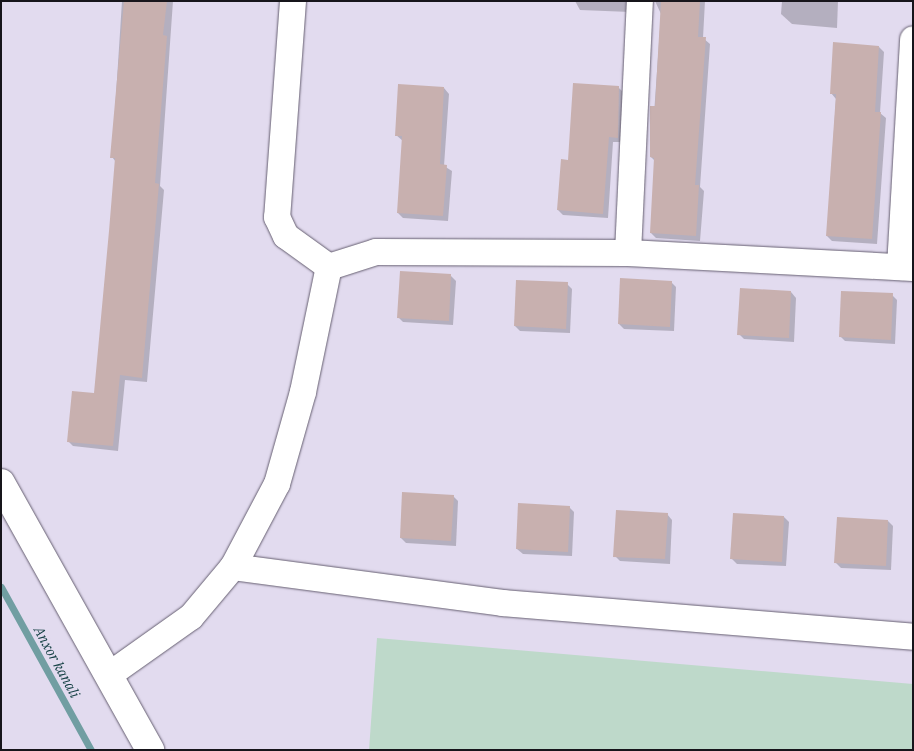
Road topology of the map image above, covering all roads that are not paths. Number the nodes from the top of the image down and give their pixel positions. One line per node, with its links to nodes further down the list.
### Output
1 (293, 1): 5 (street)
2 (640, 1): 4 (street)
3 (913, 39): 6 (street)
4 (628, 253): 5 (street); 6 (street)
5 (329, 267): 8 (street)
6 (906, 267)
7 (1, 483): 10 (street)
8 (233, 567): 9 (street); 10 (street)
9 (913, 637)
10 (109, 675): 11 (street)
11 (150, 750)

